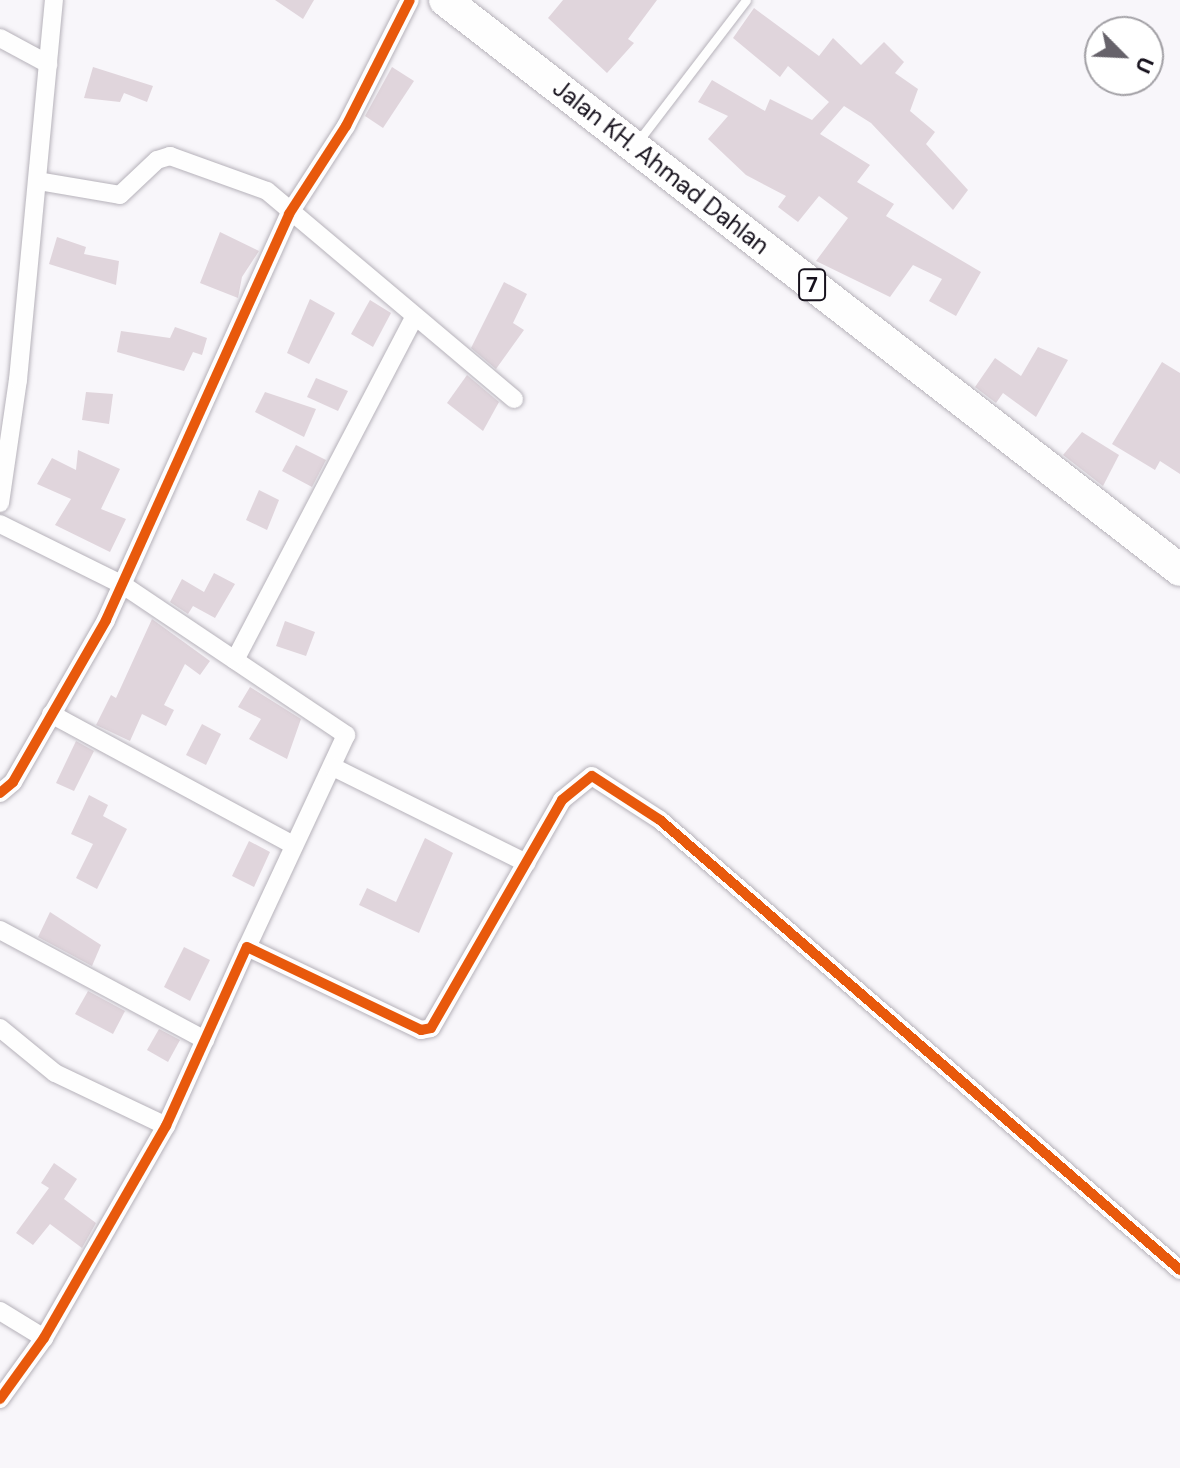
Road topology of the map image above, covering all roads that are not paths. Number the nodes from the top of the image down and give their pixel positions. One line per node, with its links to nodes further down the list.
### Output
1 (54, 0): 6 (street)
2 (410, 0): 9 (street)
3 (445, 0): 7 (highway, Jalan KH. Ahmad Dahlan / 7)
4 (746, 0): 7 (lane)
5 (0, 38): 6 (street)
6 (48, 64): 8 (street)
7 (634, 147): 16 (highway, Jalan KH. Ahmad Dahlan / 7)
8 (38, 181): 9 (street); 12 (street)
9 (289, 214): 10 (street); 17 (street)
10 (414, 317): 13 (street); 18 (street)
11 (0, 372): 12 (street)
12 (18, 380): 14 (street)
13 (514, 399)
14 (0, 503)
15 (0, 524): 17 (street)
16 (1180, 570)
17 (123, 585): 18 (street); 19 (street)
18 (235, 660): 20 (street)
19 (51, 714): 21 (street); 22 (street)
20 (333, 767): 22 (street); 23 (street)
21 (0, 793)
22 (291, 844): 25 (street)
23 (526, 863): 25 (street); 29 (street)
24 (0, 930): 27 (street)
25 (247, 947): 27 (street)
26 (0, 1028): 28 (street)
27 (205, 1040): 28 (street)
28 (166, 1126): 31 (street)
29 (1180, 1270)
30 (0, 1311): 31 (street)
31 (44, 1338): 32 (street)
32 (0, 1399)

